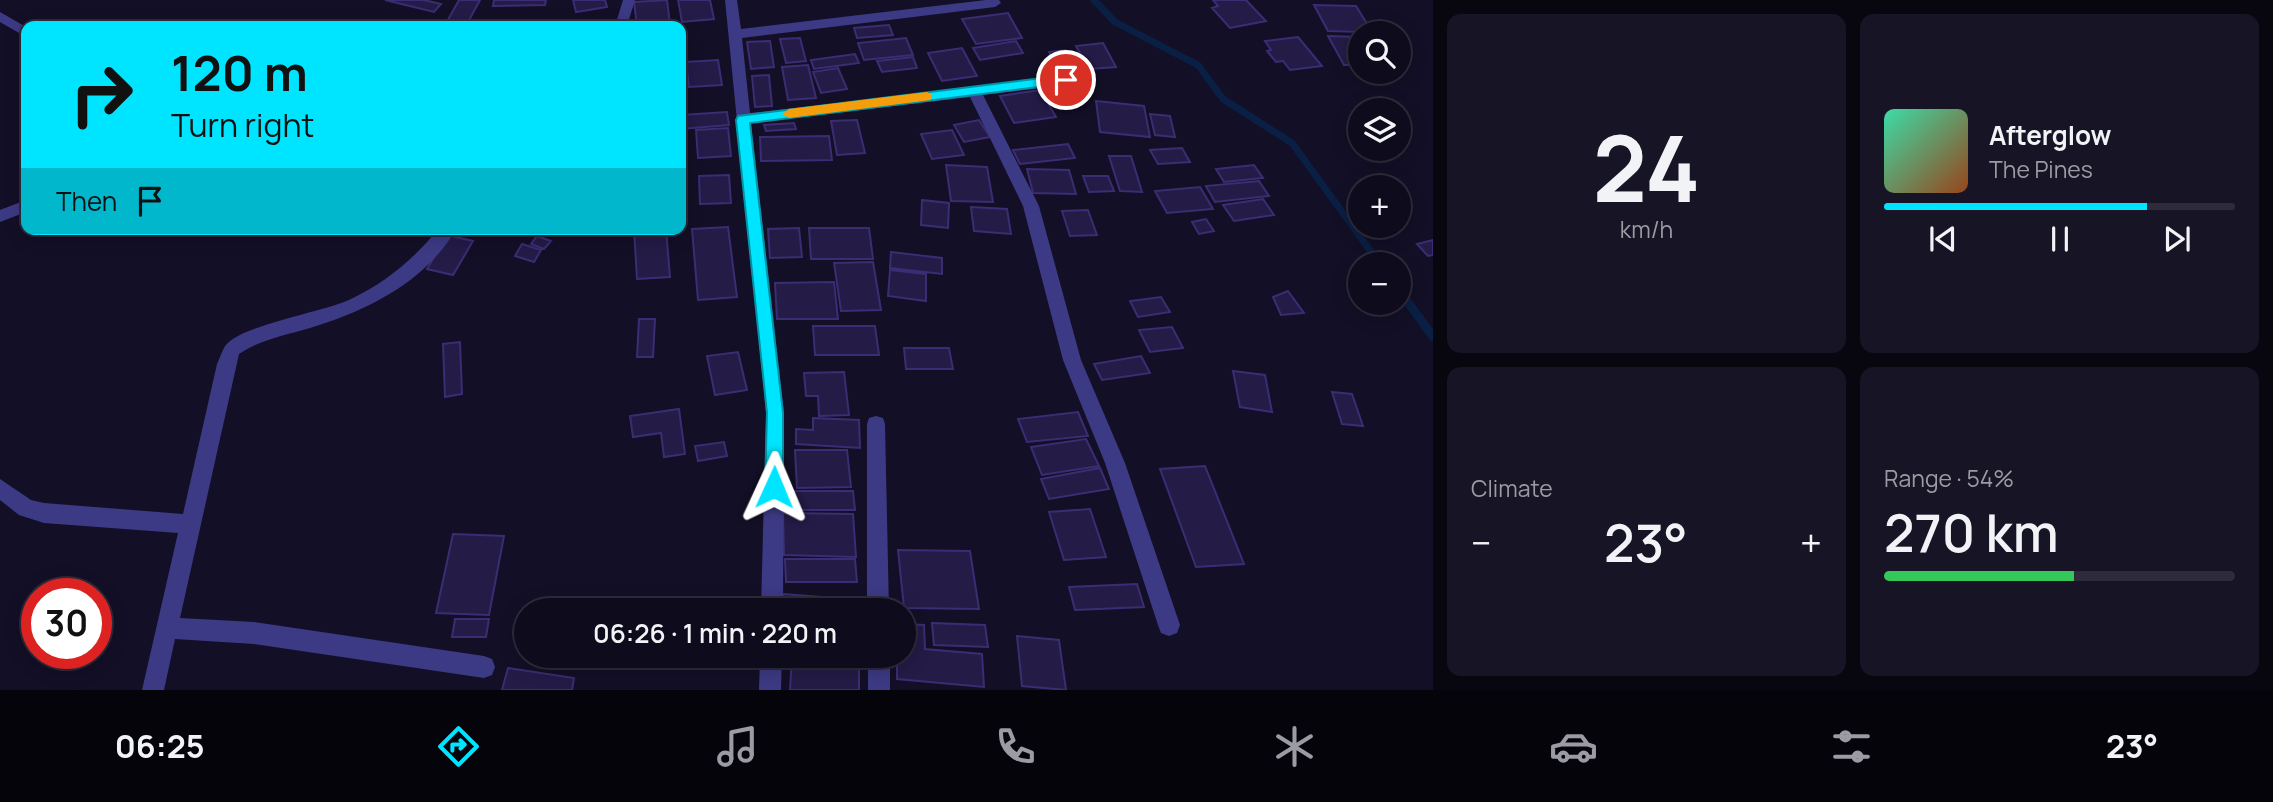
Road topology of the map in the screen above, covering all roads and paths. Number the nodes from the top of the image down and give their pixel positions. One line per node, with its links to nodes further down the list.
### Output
1 (629, 0): 5 (street)
2 (731, 0): 7 (street)
3 (995, 4): 7 (street)
4 (0, 16): 6 (street)
5 (623, 21)
6 (21, 30)
7 (735, 34): 10 (street)
8 (1066, 80): 9 (street)
9 (974, 91): 10 (street); 19 (street)
10 (743, 120): 17 (street)
11 (21, 208): 12 (street)
12 (0, 216)
13 (442, 235): 16 (street)
14 (877, 424): 18 (street)
15 (0, 488): 16 (street)
16 (190, 524): 20 (street)
17 (772, 598)
18 (878, 598)
19 (1169, 625)
20 (168, 628): 21 (street); 24 (street)
21 (484, 667)
22 (771, 668): 25 (street)
23 (879, 668): 26 (street)
24 (153, 690)
25 (770, 690)
26 (879, 690)

